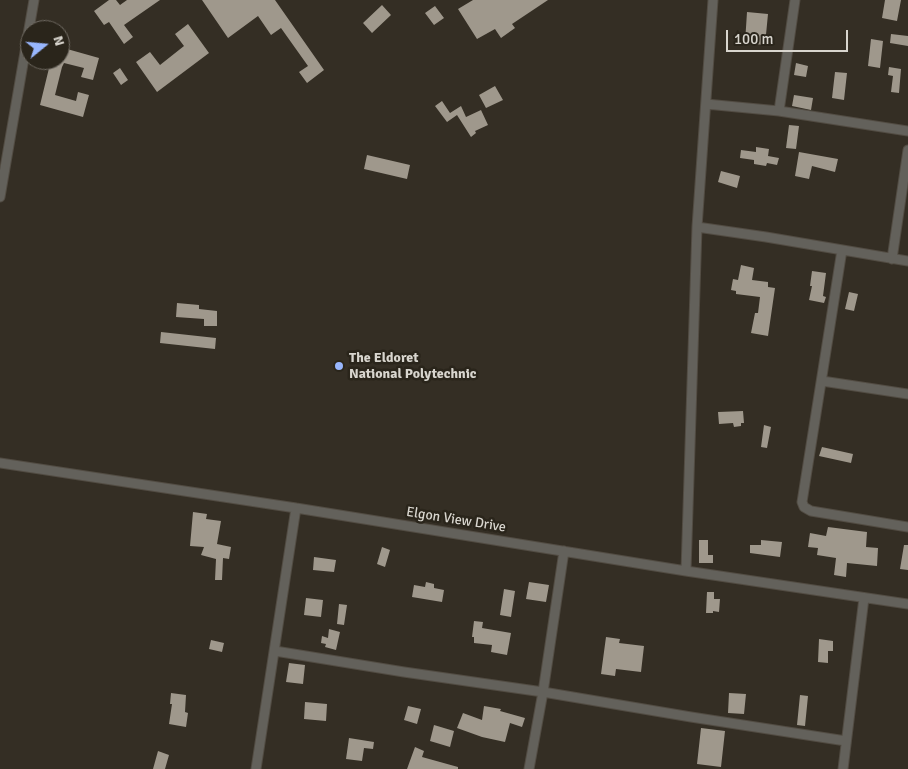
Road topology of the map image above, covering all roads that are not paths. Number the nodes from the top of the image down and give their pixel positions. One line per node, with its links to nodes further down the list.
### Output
1 (34, 0): 7 (street)
2 (713, 0): 4 (street)
3 (795, 0): 5 (street)
4 (706, 104): 5 (street); 10 (street)
5 (779, 111): 6 (street)
6 (908, 131)
7 (4, 148): 9 (street)
8 (908, 150): 12 (street)
9 (0, 197)
10 (697, 227): 11 (street); 20 (street)
11 (842, 250): 12 (street); 14 (street)
12 (892, 259): 13 (street)
13 (908, 261)
14 (822, 381): 15 (street); 18 (street)
15 (908, 394)
16 (0, 463): 17 (street, Elgon View Drive)
17 (296, 508): 19 (street, Elgon View Drive); 23 (street)
18 (908, 527)
19 (564, 551): 20 (street, Elgon View Drive); 24 (street)
20 (686, 571): 21 (street, Elgon View Drive)
21 (864, 598): 22 (street, Elgon View Drive); 25 (street)
22 (908, 604)
23 (275, 651): 24 (street); 26 (street)
24 (543, 692): 25 (street); 27 (street)
25 (846, 741): 28 (street)
26 (256, 769)
27 (529, 769)
28 (843, 769)

